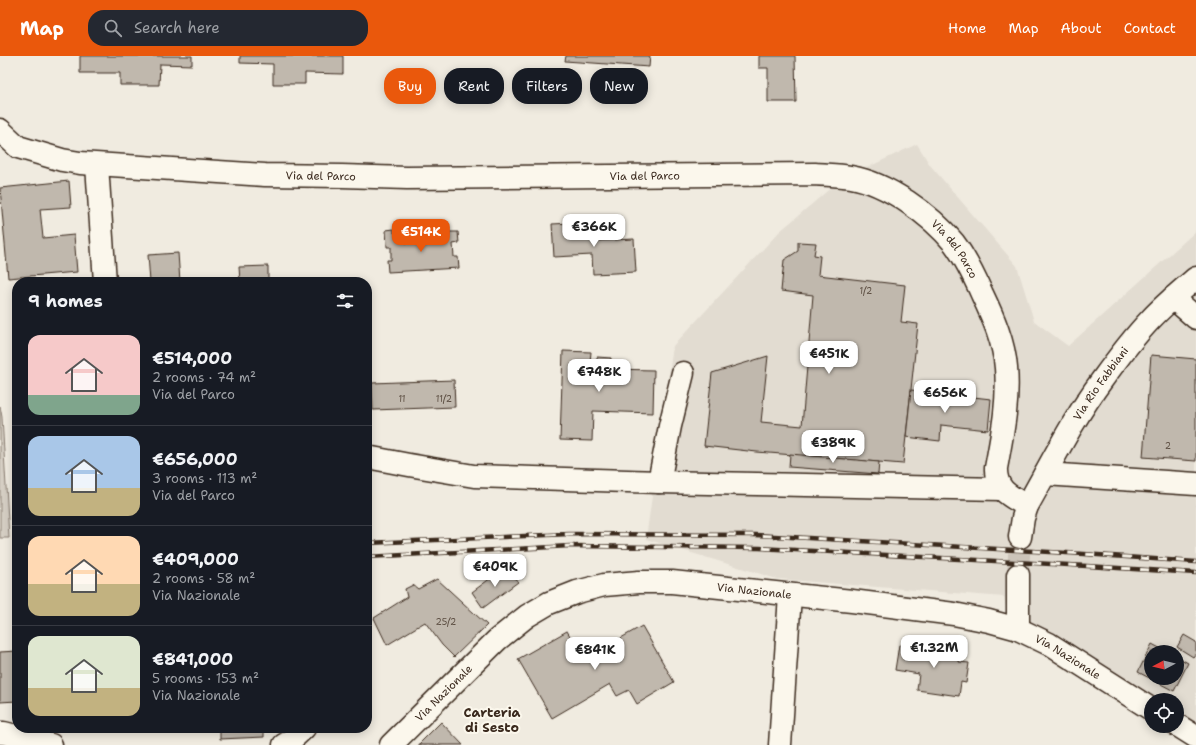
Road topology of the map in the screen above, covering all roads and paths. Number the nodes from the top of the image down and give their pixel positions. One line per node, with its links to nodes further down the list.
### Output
1 (0, 130): 2 (street, Via del Parco)
2 (97, 165): 3 (street); 12 (street, Via del Parco)
3 (105, 277)
4 (1196, 278): 5 (street, Via Rio Fabbiani)
5 (1173, 298): 6 (street); 9 (street, Via Rio Fabbiani)
6 (1196, 318)
7 (683, 373): 10 (street)
8 (372, 458): 10 (street)
9 (1045, 474): 11 (street); 13 (street, Via Rio Fabbiani)
10 (659, 482): 12 (street)
11 (1196, 484)
12 (1001, 488): 13 (street)
13 (1027, 506): 14 (street)
14 (1020, 537)
15 (1018, 575): 17 (street)
16 (790, 595): 17 (street, Via Nazionale); 25 (street, Via Nazionale); 26 (street)
17 (1018, 629): 18 (street, Via Nazionale)
18 (1144, 705)
19 (1184, 729): 22 (street)
20 (299, 733): 24 (street)
21 (0, 734): 23 (street)
22 (1196, 737)
23 (51, 745)
24 (284, 745)
25 (391, 745)
26 (780, 745)

